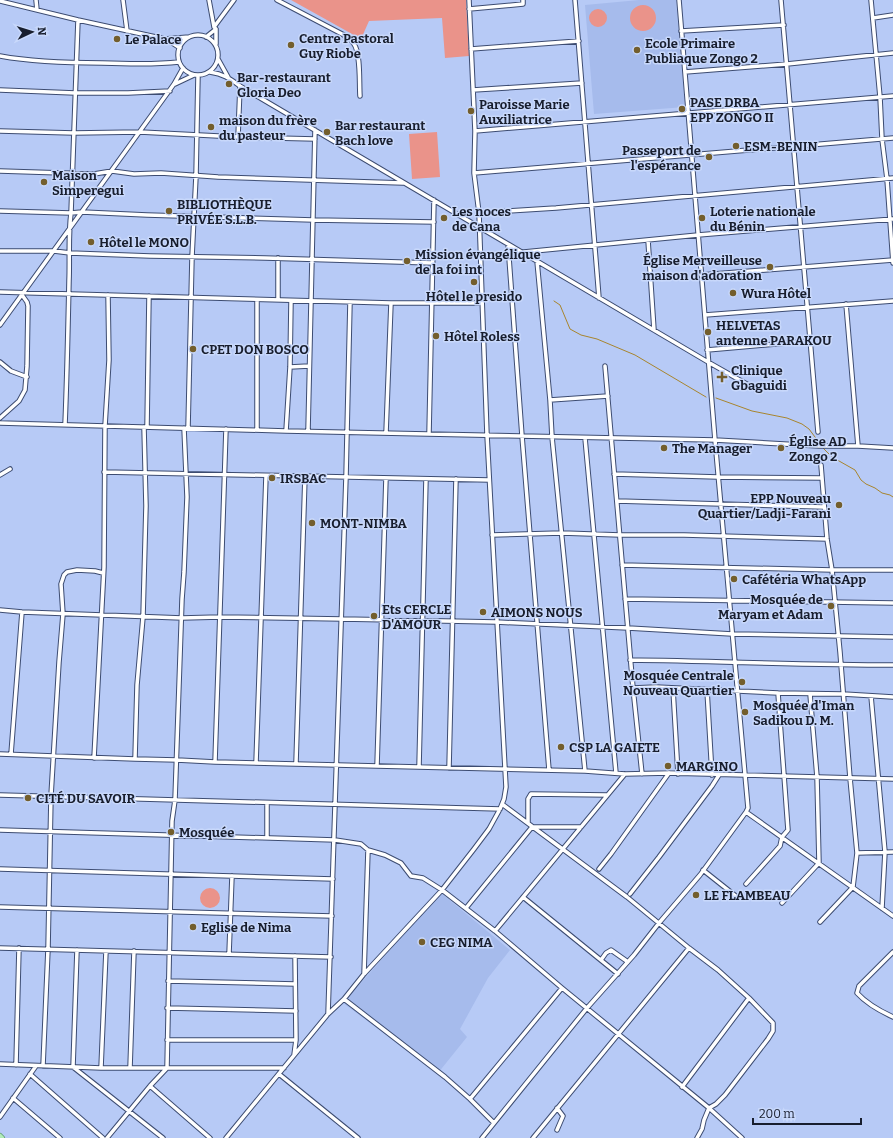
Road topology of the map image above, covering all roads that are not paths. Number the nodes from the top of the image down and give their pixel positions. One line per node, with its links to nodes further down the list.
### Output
1 (36, 0): 14 (street)
2 (123, 0): 20 (street)
3 (209, 0): 19 (street)
4 (234, 0): 19 (street)
5 (277, 0): 48 (street)
6 (469, 0): 13 (street)
7 (523, 0): 13 (street)
8 (575, 0): 25 (street)
9 (679, 0): 21 (street)
10 (782, 0): 18 (street)
11 (871, 0): 16 (street)
12 (0, 1): 14 (street)
13 (470, 9): 28 (street)
14 (37, 10): 17 (street)
15 (893, 16): 16 (street)
16 (873, 18): 30 (street)
17 (78, 20): 20 (street); 34 (street)
18 (784, 25): 21 (street); 35 (street)
19 (215, 28): 23 (street); 26 (street)
20 (127, 31): 24 (street)
21 (681, 31): 38 (street)
22 (189, 37): 23 (street); 24 (street); 27 (street)
23 (206, 37): 26 (street)
24 (165, 38): 27 (street)
25 (579, 41): 28 (street); 41 (street)
26 (216, 45): 32 (street)
27 (180, 48): 33 (street)
28 (471, 49): 45 (street)
29 (893, 53): 30 (street)
30 (876, 54): 35 (street); 50 (street)
31 (0, 56): 34 (street)
32 (218, 59): 37 (street); 40 (street)
33 (180, 62): 34 (street); 36 (street)
34 (76, 63): 47 (street)
35 (787, 64): 38 (street); 51 (street)
36 (183, 68): 39 (street); 42 (street)
37 (210, 72): 39 (street); 40 (street)
38 (685, 72): 52 (street)
39 (196, 75): 42 (street); 59 (street)
40 (229, 78): 43 (street)
41 (582, 83): 45 (street); 53 (street)
42 (174, 84): 46 (street)
43 (240, 86): 54 (street); 60 (street)
44 (0, 90): 47 (street)
45 (473, 90): 56 (street)
46 (170, 91): 47 (street); 57 (street)
47 (75, 93): 58 (street)
48 (360, 96)
49 (893, 96): 50 (street)
50 (880, 97): 51 (street); 63 (street)
51 (790, 105): 52 (street); 64 (street)
52 (688, 113): 53 (street); 65 (street)
53 (586, 122): 56 (street); 66 (street)
54 (315, 130): 62 (street); 75 (street)
55 (0, 131): 58 (street)
56 (475, 131): 70 (street)
57 (140, 132): 58 (street); 59 (street); 68 (street)
58 (74, 133): 69 (street)
59 (196, 135): 60 (street); 71 (street)
60 (238, 137): 62 (street)
61 (893, 138): 63 (street)
62 (315, 139): 74 (street)
63 (882, 139): 64 (street); 73 (street)
64 (794, 146): 65 (street); 76 (street)
65 (691, 155): 66 (street); 77 (street)
66 (589, 163): 70 (street); 79 (street)
67 (0, 171): 69 (street)
68 (112, 171): 69 (street); 71 (street); 81 (street)
69 (72, 173): 82 (street)
70 (474, 173): 83 (street)
71 (196, 176): 74 (street); 84 (street)
72 (893, 178): 73 (street)
73 (887, 179): 76 (street); 85 (street)
74 (314, 180): 75 (street); 86 (street)
75 (404, 183): 78 (street)
76 (797, 187): 77 (street); 89 (street)
77 (695, 196): 79 (street); 91 (street)
78 (434, 200): 87 (street); 88 (street)
79 (592, 204): 83 (street); 94 (street)
80 (0, 211): 82 (street)
81 (82, 212): 82 (street); 84 (street); 90 (street)
82 (71, 213): 90 (street)
83 (479, 213): 88 (street)
84 (194, 216): 86 (street); 99 (street)
85 (892, 219): 89 (street); 103 (street)
86 (313, 220): 87 (street); 101 (street)
87 (434, 222): 104 (street)
88 (479, 226): 93 (street); 121 (street)
89 (800, 227): 91 (street); 105 (street)
90 (68, 231): 96 (street); 98 (street)
91 (698, 235): 92 (street); 106 (street)
92 (648, 240): 94 (street); 127 (street)
93 (508, 244): 97 (street); 154 (street)
94 (596, 245): 97 (street); 113 (street)
95 (0, 251): 96 (street)
96 (54, 251): 98 (street); 108 (street)
97 (523, 252): 102 (street)
98 (70, 254): 99 (street); 109 (street)
99 (192, 257): 100 (street); 112 (street)
100 (278, 258): 101 (street); 115 (street)
101 (312, 260): 104 (street); 117 (street)
102 (537, 261): 113 (street); 138 (street)
103 (893, 261): 105 (street)
104 (433, 263): 122 (street)
105 (804, 268): 106 (street); 124 (street)
106 (701, 275): 125 (street)
107 (0, 292): 108 (street)
108 (23, 294): 109 (street); 126 (street); 135 (street)
109 (69, 294): 110 (street); 141 (street)
110 (108, 295): 111 (street); 142 (street)
111 (149, 296): 112 (street); 143 (street)
112 (191, 297): 114 (street); 144 (street)
113 (599, 298): 127 (street)
114 (257, 300): 115 (street); 146 (street)
115 (278, 300): 116 (street)
116 (291, 301): 117 (street); 132 (street)
117 (311, 301): 119 (street); 133 (street)
118 (893, 301): 123 (street)
119 (350, 302): 120 (street); 149 (street)
120 (391, 303): 122 (street); 151 (street)
121 (482, 303): 122 (street); 153 (street)
122 (432, 304): 152 (street)
123 (846, 304): 124 (street); 159 (street)
124 (807, 307): 125 (street); 128 (street)
125 (704, 315): 129 (street)
126 (0, 325)
127 (654, 330): 131 (street)
128 (810, 341): 129 (street); 150 (street)
129 (707, 350): 131 (street)
130 (0, 362): 135 (street)
131 (708, 362): 136 (street); 158 (street)
132 (290, 366): 133 (street); 147 (street)
133 (309, 366): 148 (street)
134 (605, 366): 137 (street)
135 (27, 377): 139 (street)
136 (759, 391)
137 (608, 396): 138 (street); 157 (street)
138 (550, 400): 155 (street)
139 (0, 418)
140 (0, 423): 141 (street)
141 (65, 425): 142 (street)
142 (105, 426): 143 (street); 163 (street)
143 (146, 427): 144 (street); 164 (street)
144 (186, 428): 145 (street); 165 (street)
145 (226, 429): 146 (street); 168 (street)
146 (257, 430): 147 (street)
147 (286, 431): 148 (street)
148 (308, 431): 149 (street)
149 (347, 432): 151 (street); 171 (street)
150 (818, 432)
151 (386, 433): 152 (street)
152 (429, 434): 153 (street)
153 (487, 435): 154 (street); 177 (street)
154 (522, 436): 155 (street); 183 (street)
155 (552, 437): 156 (street); 181 (street)
156 (585, 438): 157 (street); 184 (street)
157 (611, 438): 158 (street); 166 (street)
158 (715, 440): 159 (street); 172 (street)
159 (858, 446): 160 (street)
160 (893, 448)
161 (821, 466): 174 (street)
162 (10, 469): 167 (street)
163 (104, 472): 164 (street); 192 (street)
164 (146, 473): 165 (street); 201 (street)
165 (186, 474): 168 (street); 203 (street)
166 (614, 474): 172 (street); 178 (street)
167 (0, 475)
168 (224, 475): 169 (street); 202 (street)
169 (266, 476): 170 (street); 204 (street)
170 (305, 476): 171 (street); 205 (street)
171 (346, 477): 173 (street); 206 (street)
172 (718, 477): 174 (street); 179 (street)
173 (386, 478): 175 (street); 207 (street)
174 (822, 478): 180 (street)
175 (426, 479): 176 (street); 208 (street)
176 (456, 479): 177 (street); 209 (street)
177 (489, 480): 182 (street)
178 (617, 501): 179 (street); 185 (street)
179 (720, 505): 180 (street); 186 (street)
180 (824, 507): 187 (street)
181 (562, 533): 183 (street); 184 (street); 212 (street)
182 (492, 534): 183 (street); 210 (street)
183 (530, 534): 211 (street)
184 (594, 534): 185 (street); 213 (street)
185 (620, 535): 186 (street); 188 (street)
186 (723, 536): 187 (street); 189 (street)
187 (827, 539): 190 (street)
188 (622, 565): 189 (street); 193 (street)
189 (726, 567): 190 (street); 194 (street)
190 (832, 570): 191 (street); 195 (street)
191 (893, 570)
192 (103, 573): 199 (street); 200 (street)
193 (625, 599): 194 (street); 214 (street)
194 (729, 600): 195 (street); 215 (street)
195 (836, 602): 196 (street); 216 (street)
196 (893, 603)
197 (0, 610): 198 (street)
198 (22, 612): 199 (street); 232 (street)
199 (63, 614): 200 (street); 233 (street)
200 (102, 615): 201 (street); 234 (street)
201 (144, 617): 203 (street); 235 (street)
202 (220, 617): 203 (street); 204 (street); 237 (street)
203 (182, 618): 236 (street)
204 (261, 618): 205 (street); 238 (street)
205 (300, 618): 206 (street); 239 (street)
206 (342, 619): 207 (street); 240 (street)
207 (382, 620): 208 (street); 241 (street)
208 (422, 621): 209 (street); 242 (street)
209 (452, 621): 210 (street); 243 (street)
210 (496, 622): 211 (street); 244 (street)
211 (537, 624): 212 (street); 245 (street)
212 (571, 626): 213 (street); 246 (street)
213 (603, 628): 214 (street); 247 (street)
214 (628, 628): 215 (street); 218 (street)
215 (732, 634): 216 (street); 219 (street)
216 (839, 636): 217 (street); 220 (street)
217 (893, 637)
218 (630, 660): 219 (street); 222 (street)
219 (735, 662): 220 (street); 225 (street)
220 (841, 665): 221 (street); 228 (street)
221 (893, 665)
222 (633, 688): 223 (street); 250 (street)
223 (673, 689): 224 (street); 251 (street)
224 (707, 690): 225 (street); 252 (street)
225 (737, 691): 226 (street); 254 (street)
226 (778, 693): 227 (street); 255 (street)
227 (810, 694): 228 (street); 256 (street)
228 (843, 694): 229 (street); 257 (street)
229 (872, 696): 230 (street); 258 (street)
230 (893, 697)
231 (0, 754): 232 (street)
232 (10, 754): 233 (street)
233 (53, 756): 234 (street); 261 (street)
234 (94, 758): 235 (street)
235 (136, 759): 236 (street)
236 (177, 760): 237 (street); 263 (street)
237 (215, 762): 238 (street)
238 (256, 763): 239 (street)
239 (296, 763): 240 (street)
240 (337, 765): 241 (street); 266 (street)
241 (377, 766): 242 (street)
242 (419, 767): 243 (street)
243 (449, 768): 244 (street)
244 (504, 769): 245 (street); 265 (street)
245 (549, 770): 246 (street)
246 (585, 771): 247 (street)
247 (616, 773): 249 (street)
248 (668, 773): 250 (street); 251 (street); 285 (street)
249 (625, 774): 250 (street); 262 (street)
250 (642, 774)
251 (678, 774): 252 (street)
252 (712, 774): 253 (street)
253 (719, 775): 254 (street); 294 (street)
254 (745, 775): 255 (street); 268 (street)
255 (784, 776): 256 (street); 275 (street)
256 (817, 777): 257 (street); 283 (street)
257 (850, 778): 258 (street); 282 (street)
258 (878, 779): 259 (street); 280 (street)
259 (893, 779)
260 (0, 795): 261 (street)
261 (51, 796): 263 (street); 273 (street)
262 (607, 796): 269 (street); 271 (street)
263 (176, 800): 264 (street); 274 (street)
264 (267, 803): 266 (street); 276 (street)
265 (502, 804): 267 (street); 269 (street)
266 (336, 805): 267 (street); 277 (street)
267 (500, 809): 293 (street)
268 (746, 812): 275 (street); 287 (street)
269 (528, 824): 270 (street)
270 (532, 827): 271 (street); 278 (street); 299 (street)
271 (581, 827): 278 (street)
272 (0, 830): 273 (street)
273 (50, 832): 274 (street); 286 (street)
274 (172, 835): 276 (street); 288 (street)
275 (782, 837): 283 (street); 291 (street)
276 (267, 838): 277 (street)
277 (335, 840): 279 (street); 290 (street)
278 (563, 849): 295 (street); 307 (street)
279 (368, 850): 293 (street); 323 (street)
280 (885, 852): 281 (street); 282 (street); 300 (street)
281 (893, 852)
282 (857, 853): 292 (street)
283 (818, 863): 292 (street); 297 (street)
284 (0, 869): 286 (street)
285 (598, 869)
286 (49, 870): 288 (street); 301 (street)
287 (703, 870): 296 (street); 307 (street)
288 (171, 874): 289 (street); 302 (street)
289 (232, 876): 290 (street); 303 (street)
290 (334, 878): 304 (street)
291 (746, 884)
292 (853, 887): 300 (street); 306 (street)
293 (442, 890): 299 (street); 323 (street)
294 (630, 894)
295 (523, 897): 308 (street); 321 (street)
296 (737, 898)
297 (782, 903)
298 (0, 907): 301 (street)
299 (466, 908): 308 (street)
300 (882, 908): 305 (street)
301 (48, 909): 302 (street); 312 (street)
302 (170, 912): 303 (street); 316 (street)
303 (230, 914): 304 (street); 318 (street)
304 (332, 916): 320 (street)
305 (893, 916)
306 (820, 922)
307 (659, 923): 311 (street); 322 (street)
308 (495, 931): 327 (street)
309 (0, 948): 310 (street)
310 (19, 948): 312 (street); 340 (street)
311 (689, 948): 328 (street); 335 (street)
312 (48, 949): 313 (street); 342 (street)
313 (77, 950): 314 (street); 343 (street)
314 (106, 950): 315 (street); 344 (street)
315 (134, 951): 316 (street); 345 (street)
316 (169, 952): 318 (street); 325 (street)
317 (893, 952): 334 (street)
318 (229, 954): 319 (street)
319 (295, 956): 320 (street); 326 (street)
320 (331, 957): 333 (street)
321 (601, 960): 322 (street); 324 (street)
322 (628, 962): 324 (street)
323 (364, 974): 329 (street)
324 (618, 974): 331 (street)
325 (168, 981): 326 (street); 330 (street)
326 (295, 984): 332 (street)
327 (562, 988): 331 (street); 353 (street)
328 (749, 998): 351 (street); 355 (street)
329 (344, 999): 333 (street); 353 (street)
330 (168, 1008): 332 (street); 336 (street)
331 (587, 1008): 335 (street); 358 (street)
332 (296, 1011): 337 (street)
333 (328, 1014): 338 (street)
334 (893, 1017)
335 (618, 1033): 351 (street); 354 (street)
336 (167, 1040): 337 (street); 346 (street)
337 (296, 1040): 338 (street)
338 (294, 1056): 347 (street)
339 (0, 1064): 340 (street)
340 (16, 1065): 341 (street)
341 (36, 1066): 342 (street); 348 (street)
342 (42, 1066): 343 (street)
343 (74, 1067): 344 (street); 356 (street)
344 (101, 1068): 345 (street)
345 (130, 1068): 346 (street)
346 (167, 1068): 347 (street); 350 (street)
347 (284, 1068): 349 (street)
348 (30, 1074): 352 (street); 361 (street)
349 (279, 1074): 365 (street); 366 (street)
350 (150, 1086): 356 (street); 364 (street)
351 (682, 1087): 355 (street)
352 (13, 1098): 357 (street); 360 (street)
353 (470, 1099): 358 (street)
354 (557, 1108): 359 (street); 368 (street)
355 (709, 1108): 369 (street); 370 (street)
356 (129, 1112): 362 (street); 363 (street)
357 (0, 1117)
358 (494, 1123): 367 (street)
359 (558, 1130)
360 (60, 1138)
361 (103, 1138)
362 (107, 1138)
363 (163, 1138)
364 (210, 1138)
365 (226, 1138)
366 (358, 1138)
367 (482, 1138)
368 (533, 1138)
369 (697, 1138)
370 (742, 1138)

